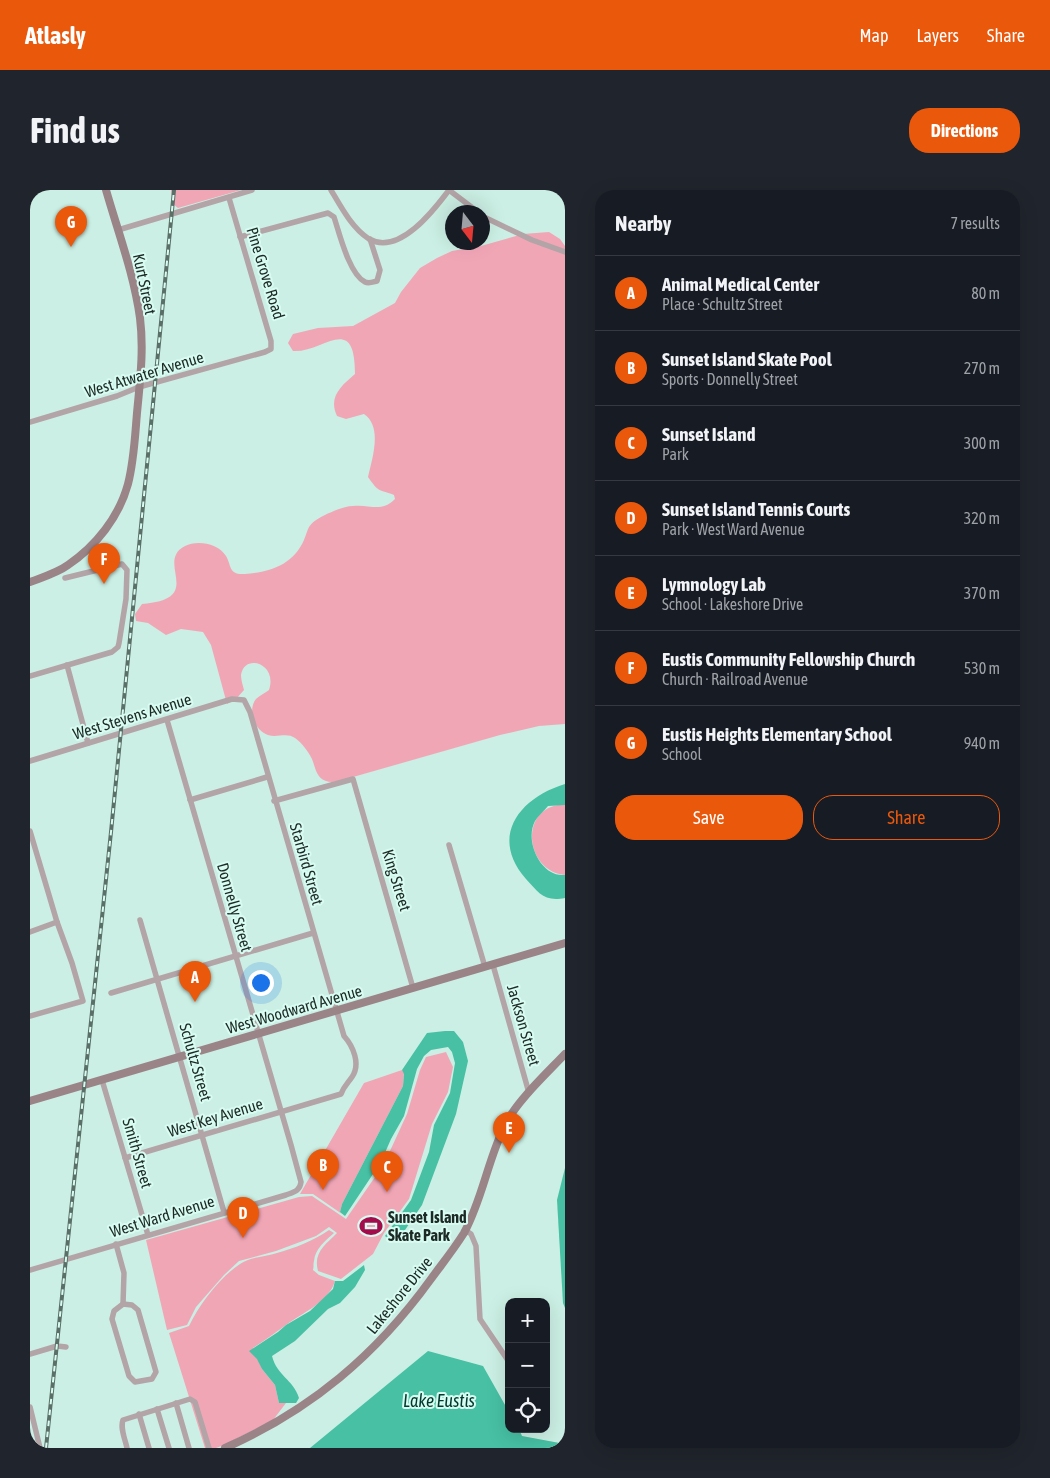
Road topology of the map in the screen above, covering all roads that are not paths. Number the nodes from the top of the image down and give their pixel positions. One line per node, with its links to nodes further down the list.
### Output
1 (106, 190): 8 (street, Kurt Street)
2 (252, 190): 5 (street)
3 (331, 190): 10 (street)
4 (449, 190): 6 (street); 10 (street)
5 (229, 198): 8 (street); 9 (street, Pine Grove Road)
6 (469, 205)
7 (490, 220): 11 (street)
8 (118, 230): 13 (street, Kurt Street)
9 (240, 237): 10 (street); 12 (street, Pine Grove Road)
10 (370, 239)
11 (565, 252)
12 (266, 352): 13 (street, West Atwater Avenue)
13 (139, 387): 14 (street, West Atwater Avenue); 15 (street, Kurt Street)
14 (30, 422)
15 (90, 547): 16 (street); 18 (street, Kurt Street)
16 (100, 570): 17 (street); 19 (street)
17 (65, 578)
18 (30, 582)
19 (67, 666): 20 (street); 23 (street)
20 (30, 676)
21 (242, 699): 22 (street, West Stevens Avenue); 25 (street, Starbird Street)
22 (167, 720): 23 (street, West Stevens Avenue); 26 (street, Donnelly Street)
23 (88, 743): 24 (street, West Stevens Avenue)
24 (30, 761)
25 (267, 777): 26 (street); 27 (street, Starbird Street)
26 (190, 800): 36 (street, Donnelly Street)
27 (274, 801): 34 (street, Starbird Street); 39 (street, King Street)
28 (30, 831): 30 (street)
29 (449, 845): 37 (street, Jackson Street)
30 (32, 847): 32 (street)
31 (140, 920): 38 (street, Schultz Street)
32 (57, 922): 33 (street); 42 (street)
33 (30, 932)
34 (313, 933): 36 (street); 41 (street, Starbird Street)
35 (565, 943): 37 (street, West Woodward Avenue)
36 (235, 956): 38 (street); 43 (street, Donnelly Street)
37 (489, 966): 39 (street, West Woodward Avenue); 47 (street, Jackson Street)
38 (157, 979): 40 (street); 45 (street, Schultz Street)
39 (413, 988): 41 (street, West Woodward Avenue)
40 (111, 993)
41 (336, 1011): 43 (street, West Woodward Avenue); 48 (street, Starbird Street)
42 (30, 1016)
43 (258, 1034): 45 (street, West Woodward Avenue); 50 (street, Donnelly Street)
44 (565, 1054): 47 (street, Lakeshore Drive)
45 (180, 1057): 46 (street, West Woodward Avenue); 51 (street, Schultz Street)
46 (102, 1080): 49 (street, West Woodward Avenue); 52 (street, Smith Street)
47 (529, 1093): 55 (street, Lakeshore Drive)
48 (341, 1094): 50 (street, West Key Avenue)
49 (30, 1101)
50 (281, 1112): 51 (street, West Key Avenue); 53 (street, Donnelly Street)
51 (202, 1135): 52 (street, West Key Avenue); 54 (street, Schultz Street)
52 (125, 1158): 56 (street, Smith Street)
53 (300, 1187): 54 (street, West Ward Avenue)
54 (224, 1212): 56 (street, West Ward Avenue)
55 (465, 1230): 62 (street); 73 (street, Lakeshore Drive)
56 (148, 1235): 57 (street, West Ward Avenue)
57 (116, 1244): 58 (street, West Ward Avenue); 59 (street)
58 (30, 1270)
59 (123, 1304): 59 (street)
60 (66, 1347): 61 (street)
61 (30, 1354)
62 (505, 1356)
63 (176, 1403): 65 (street); 71 (street); 72 (street)
64 (30, 1407): 67 (street)
65 (157, 1409): 66 (street); 70 (street)
66 (139, 1414): 68 (street); 69 (street)
67 (40, 1448)
68 (128, 1448)
69 (150, 1448)
70 (169, 1448)
71 (189, 1448)
72 (209, 1448)
73 (225, 1448)

